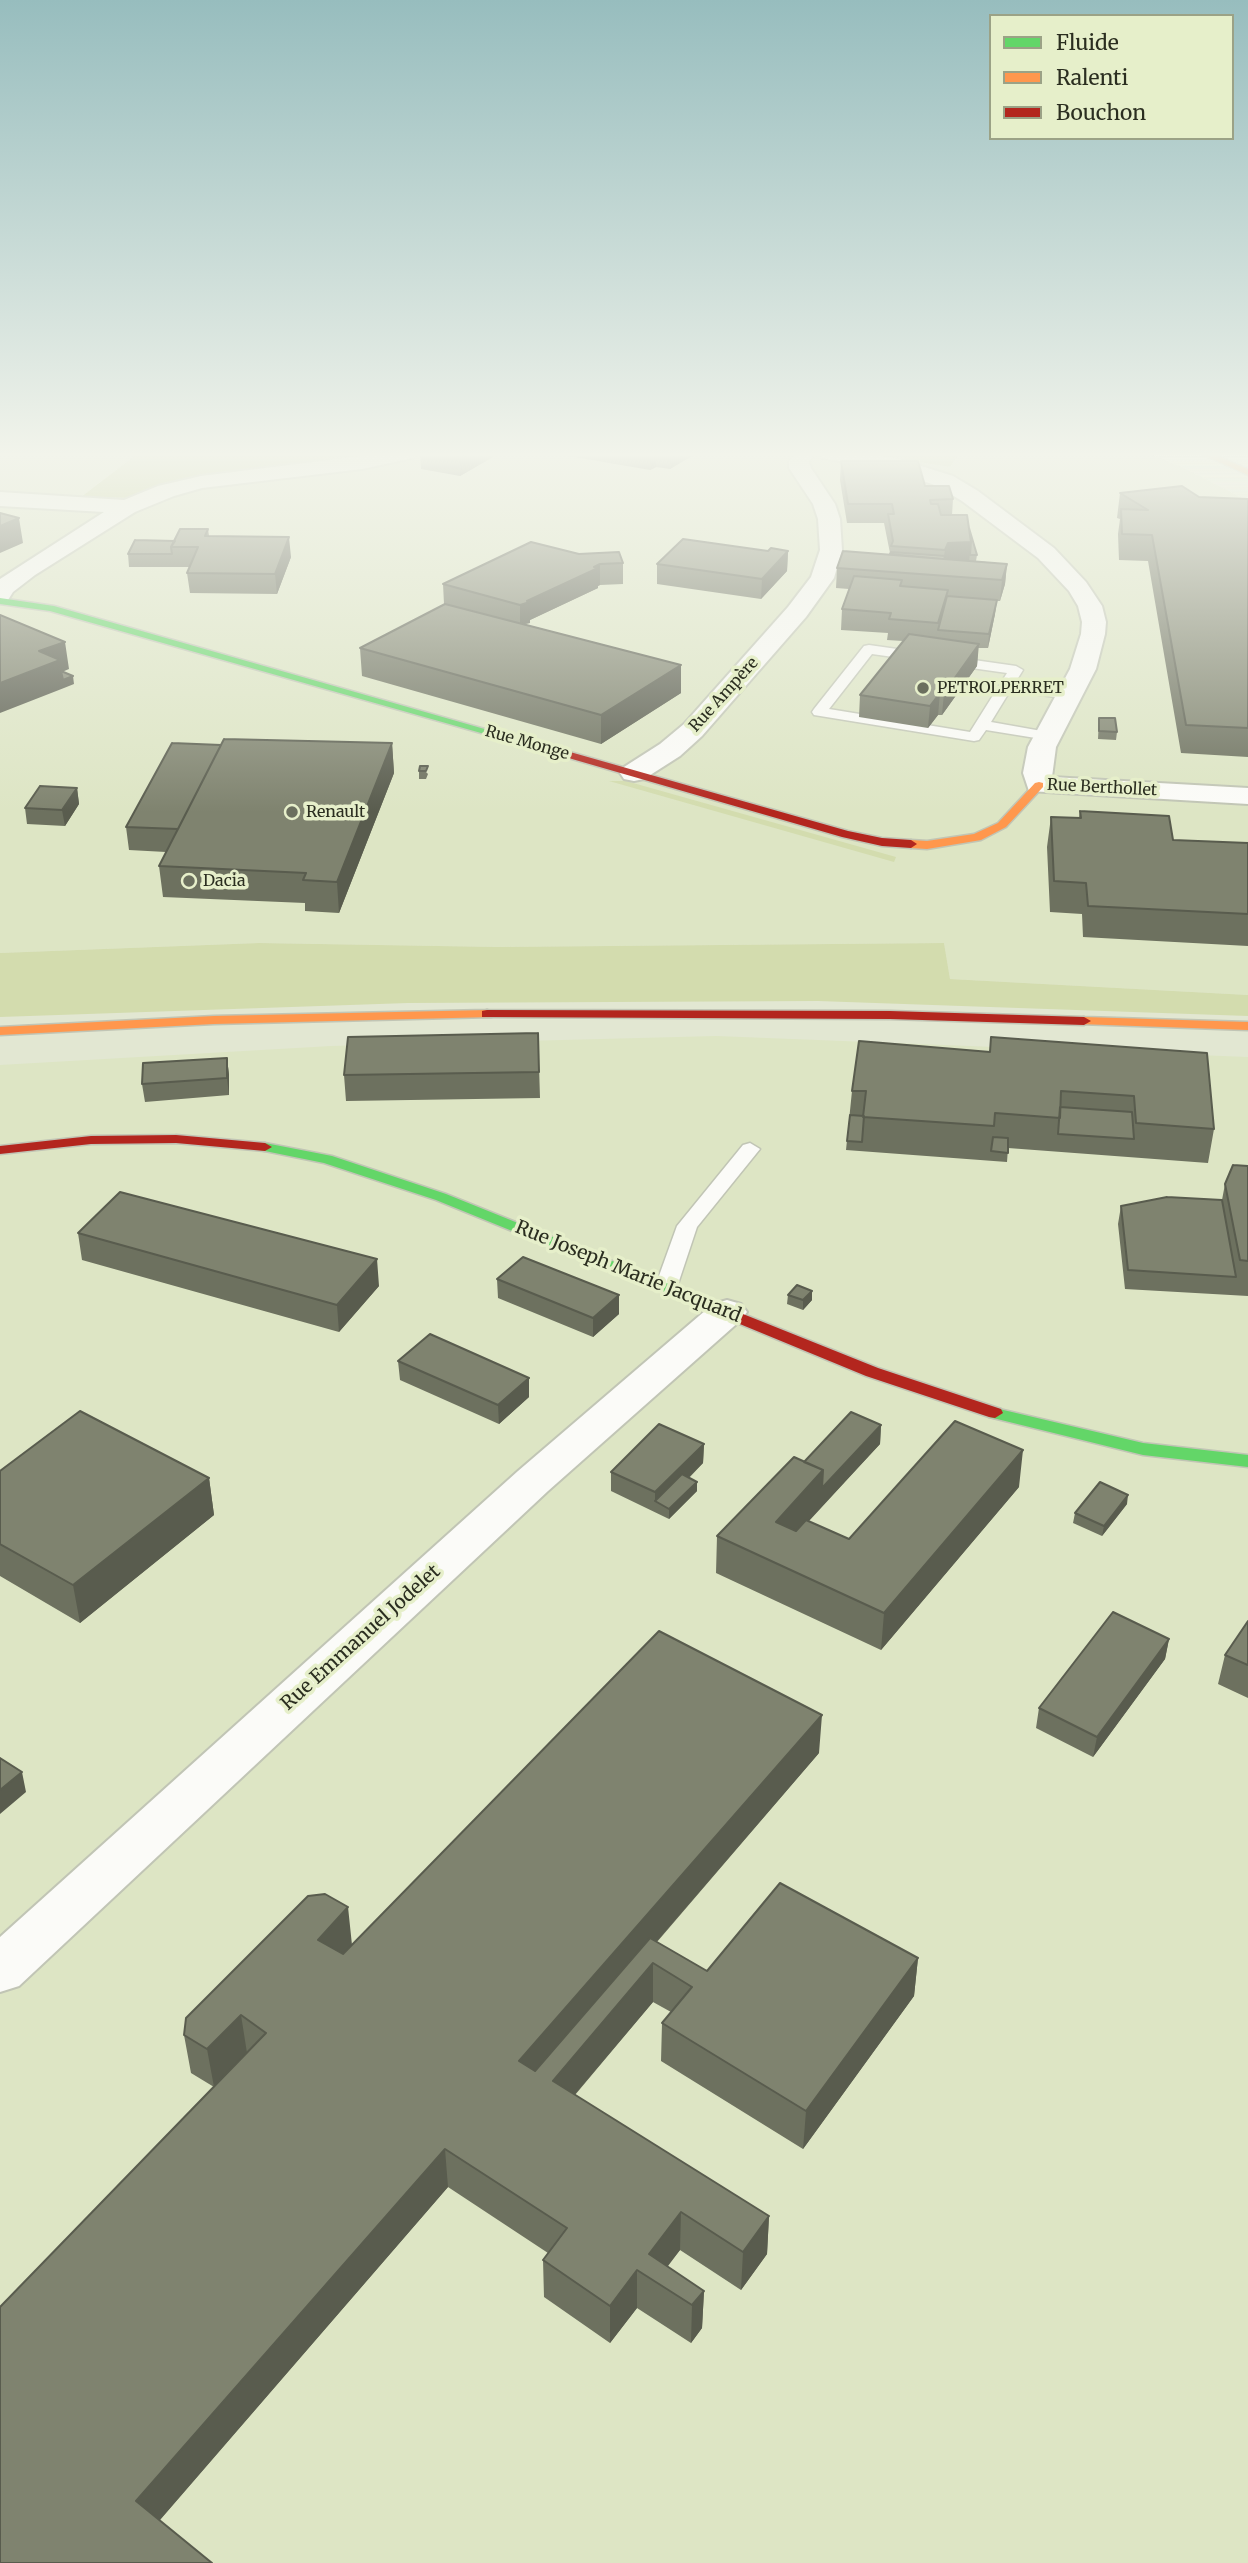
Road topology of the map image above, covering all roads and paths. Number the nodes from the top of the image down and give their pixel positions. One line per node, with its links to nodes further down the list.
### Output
1 (22, 574): 4 (street)
2 (823, 574): 10 (street, Rue Ampère)
3 (1066, 574): 7 (street, Rue Berthollet)
4 (0, 595)
5 (0, 601): 10 (street, Rue Monge)
6 (1006, 686): 7 (lane); 8 (lane); 8 (lane)
7 (1071, 695): 9 (street, Rue Berthollet)
8 (982, 725): 9 (lane)
9 (1048, 736): 11 (street, Rue Berthollet)
10 (634, 773): 11 (street, Rue Monge)
11 (1039, 785): 12 (street, Rue Berthollet)
12 (1248, 796)
13 (1143, 1024): 14 (street); 15 (street); 16 (street)
14 (1248, 1026)
15 (0, 1031)
16 (1248, 1033)
17 (750, 1149): 19 (lane)
18 (0, 1150): 19 (street, Rue Joseph Marie Jacquard)
19 (666, 1287): 20 (street, Rue Joseph Marie Jacquard)
20 (727, 1312): 21 (street, Rue Joseph Marie Jacquard); 22 (street, Rue Emmanuel Jodelet)
21 (1248, 1461)
22 (0, 1970)

